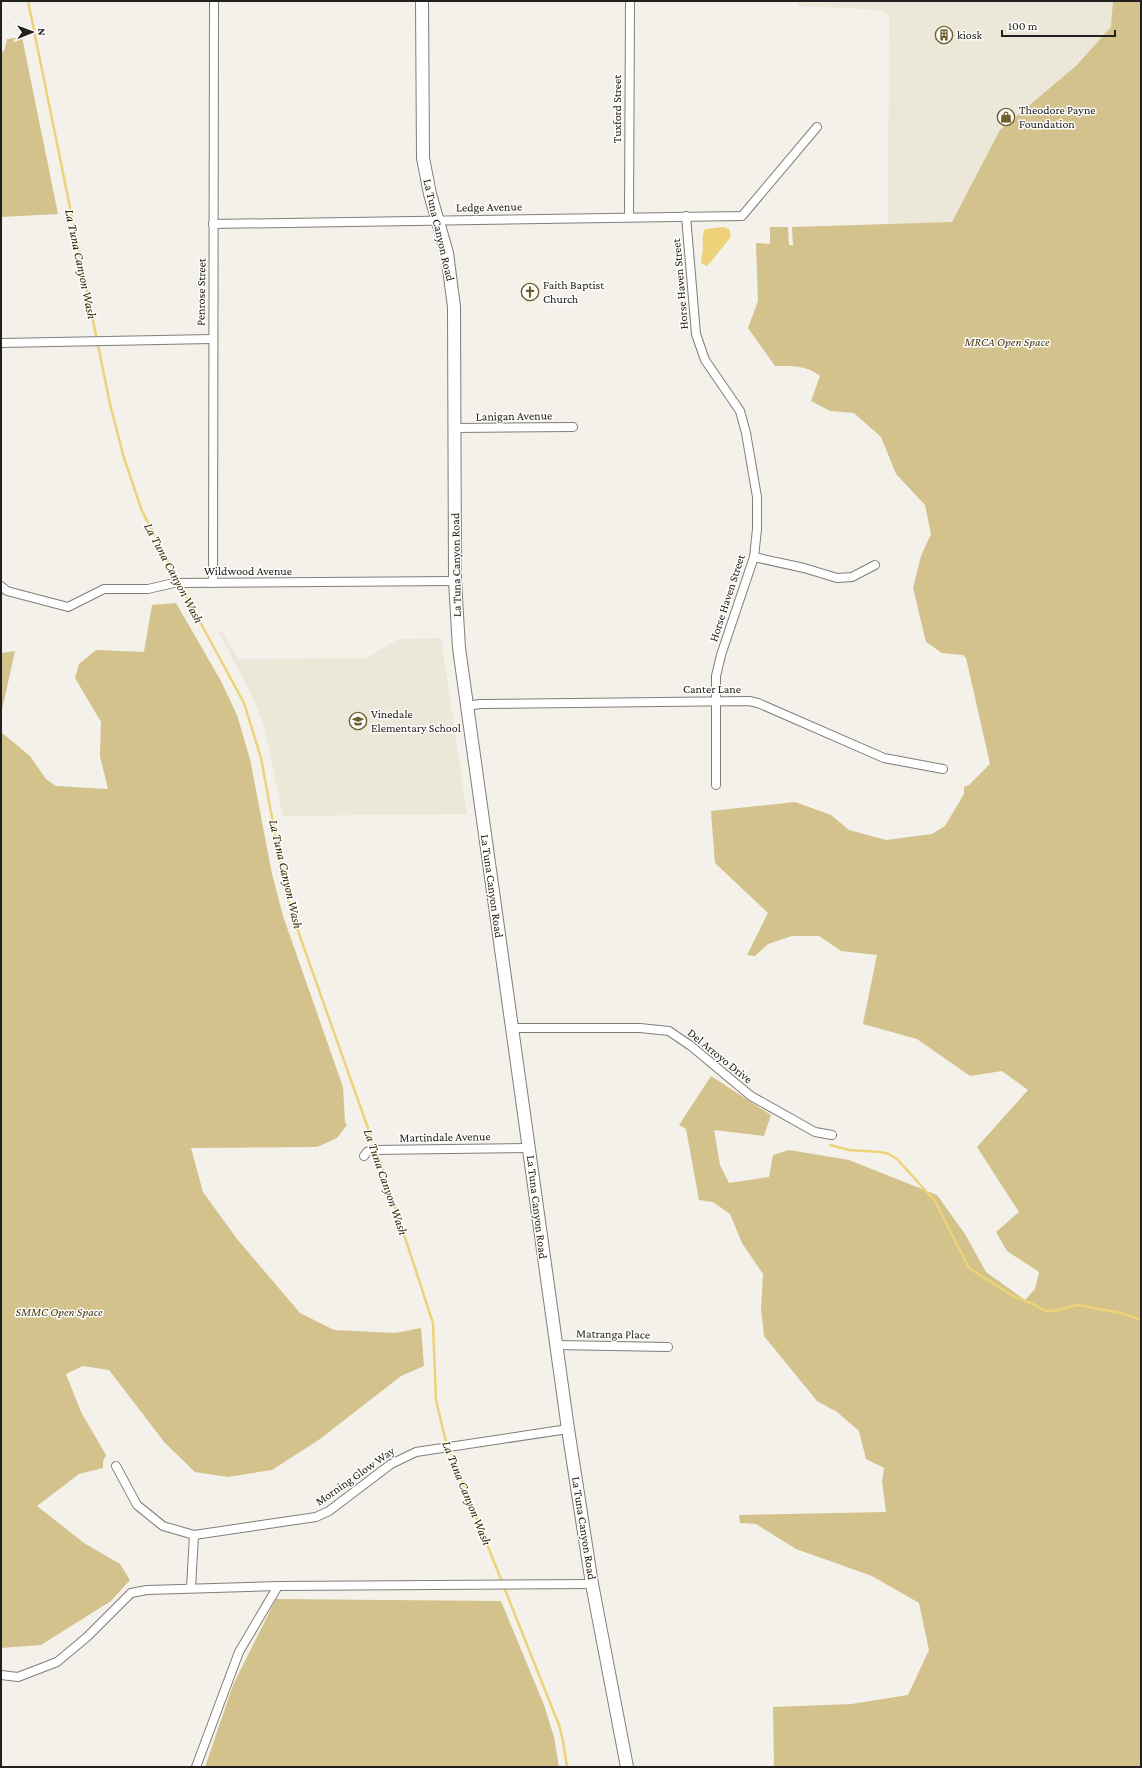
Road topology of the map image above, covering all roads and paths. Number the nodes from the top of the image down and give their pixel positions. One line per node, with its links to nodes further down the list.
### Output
1 (214, 1): 8 (street, Penrose Street)
2 (422, 1): 7 (main road, La Tuna Canyon Road)
3 (630, 1): 6 (street, Tuxford Street)
4 (817, 127): 5 (street, Ledge Avenue)
5 (686, 216): 6 (street, Ledge Avenue); 13 (street, Horse Haven Street)
6 (629, 217): 7 (street, Ledge Avenue)
7 (438, 220): 8 (street, Ledge Avenue); 12 (main road, La Tuna Canyon Road)
8 (213, 224): 9 (street, Penrose Street)
9 (212, 339): 10 (street); 16 (street, Penrose Street)
10 (1, 343)
11 (573, 427): 12 (street, Lanigan Avenue)
12 (455, 428): 15 (main road, La Tuna Canyon Road)
13 (754, 557): 14 (street); 18 (street, Horse Haven Street)
14 (875, 564)
15 (455, 581): 16 (street, Wildwood Avenue); 19 (main road, La Tuna Canyon Road)
16 (213, 583): 17 (street, Wildwood Avenue)
17 (1, 586)
18 (716, 700): 19 (street, Canter Lane); 20 (street, Canter Lane); 21 (street, Horse Haven Street)
19 (467, 706): 22 (main road, La Tuna Canyon Road)
20 (943, 769)
21 (716, 785)
22 (513, 1028): 23 (street, Del Arroyo Drive); 24 (main road, La Tuna Canyon Road)
23 (832, 1134)
24 (529, 1148): 25 (street, Martindale Avenue); 26 (main road, La Tuna Canyon Road)
25 (364, 1156)
26 (556, 1345): 27 (street, Matranga Place); 28 (main road, La Tuna Canyon Road)
27 (668, 1347)
28 (568, 1429): 30 (street, Morning Glow Way); 31 (main road, La Tuna Canyon Road)
29 (116, 1466): 30 (street, Morning Glow Way)
30 (194, 1536): 33 (street)
31 (592, 1584): 32 (street); 36 (main road, La Tuna Canyon Road)
32 (278, 1586): 33 (street); 35 (street)
33 (191, 1588): 34 (street)
34 (1, 1675)
35 (196, 1767)
36 (627, 1767)

